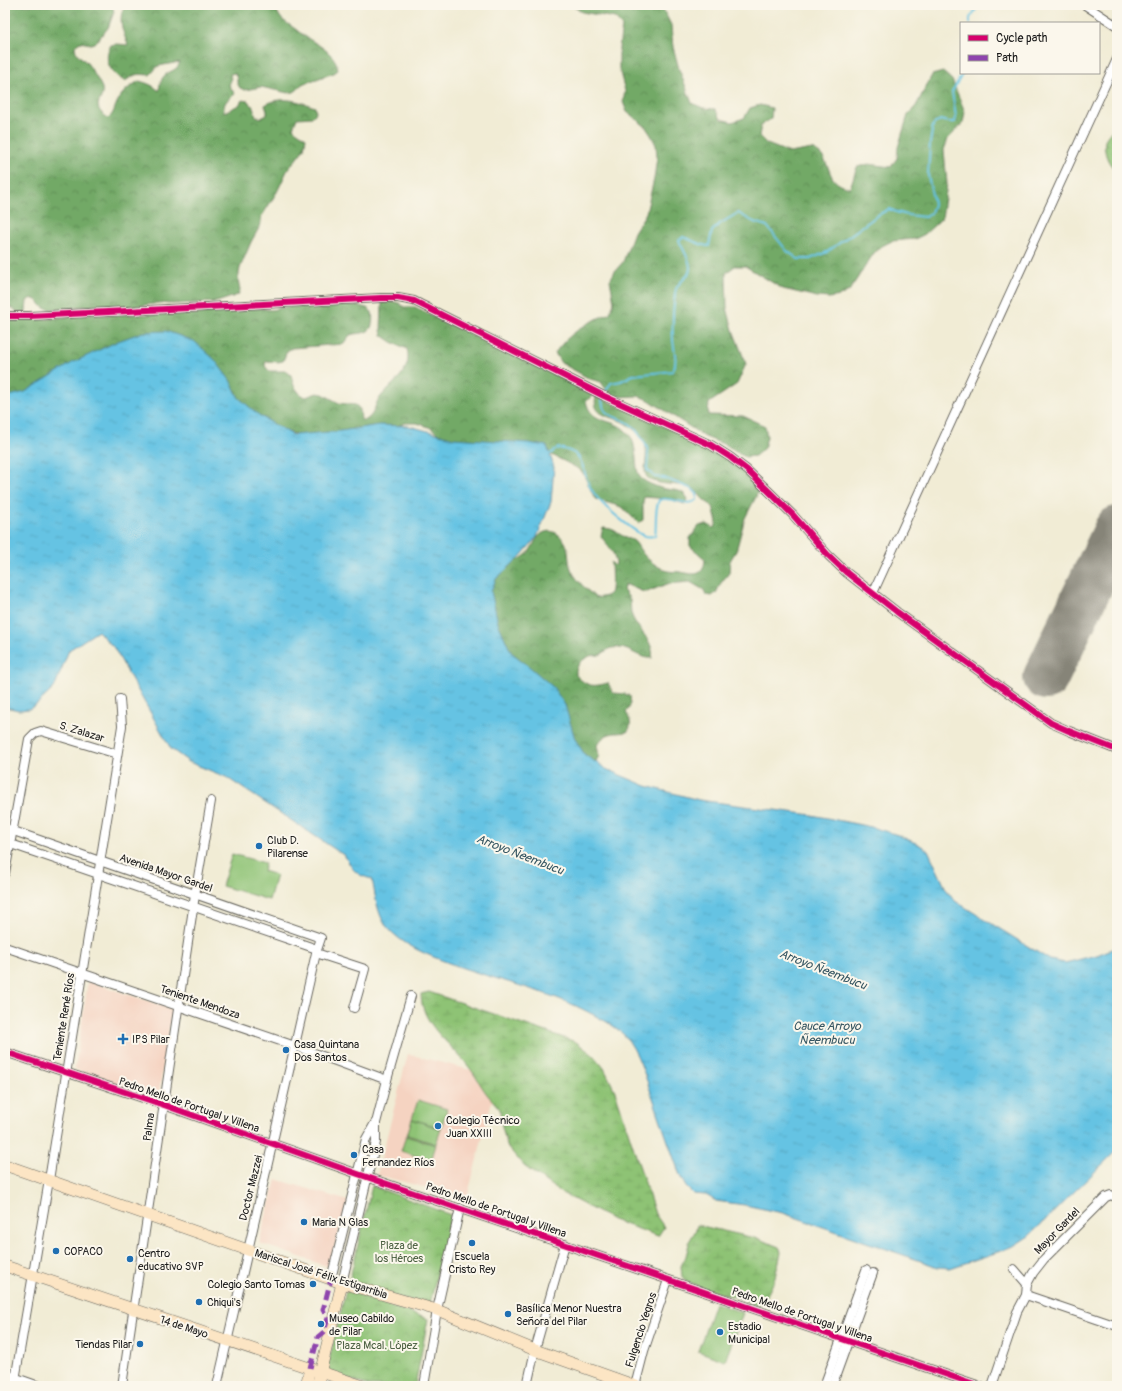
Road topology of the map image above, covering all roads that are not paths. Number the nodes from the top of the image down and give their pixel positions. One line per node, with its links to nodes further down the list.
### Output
1 (1085, 5): 2 (street)
2 (1117, 26)
3 (1117, 59): 5 (street)
4 (5, 316): 5 (street)
5 (873, 593): 7 (street)
6 (120, 699): 8 (street, Teniente René Ríos)
7 (1117, 750)
8 (117, 754): 10 (street, S. Zalazar); 12 (street, Teniente René Ríos)
9 (211, 801): 15 (street, Palma)
10 (9, 829): 11 (street); 12 (street, Avenida Mayor Gardel)
11 (8, 843): 13 (street); 14 (street, Avenida Mayor Gardel)
12 (100, 861): 14 (street, Teniente René Ríos); 15 (street, Avenida Mayor Gardel)
13 (5, 873)
14 (99, 874): 16 (street, Avenida Mayor Gardel); 20 (street, Teniente René Ríos)
15 (195, 894): 16 (street, Palma); 17 (street, Avenida Mayor Gardel)
16 (193, 906): 19 (street, Avenida Mayor Gardel); 22 (street, Palma)
17 (321, 938): 19 (street, Doctor Mazzei)
18 (5, 947): 20 (street, Teniente Mendoza)
19 (316, 951): 23 (street, Avenida Mayor Gardel); 24 (street, Doctor Mazzei)
20 (82, 973): 22 (street, Teniente Mendoza); 26 (street, Teniente René Ríos)
21 (411, 996): 27 (street)
22 (179, 1007): 24 (street, Teniente Mendoza); 28 (street, Palma)
23 (354, 1008)
24 (295, 1046): 27 (street, Teniente Mendoza); 30 (street, Doctor Mazzei)
25 (5, 1052): 26 (street, Pedro Mello de Portugal y Villena)
26 (66, 1073): 28 (street, Pedro Mello de Portugal y Villena); 34 (street, Teniente René Ríos)
27 (386, 1080): 29 (street)
28 (164, 1105): 30 (street, Pedro Mello de Portugal y Villena); 37 (street, Palma)
29 (376, 1123): 32 (street); 33 (street)
30 (273, 1144): 32 (street, Pedro Mello de Portugal y Villena); 39 (street, Doctor Mazzei)
31 (5, 1165): 34 (main road, Mariscal José Félix Estigarribia)
32 (358, 1174): 33 (street, Pedro Mello de Portugal y Villena); 44 (street)
33 (368, 1177): 36 (street, Pedro Mello de Portugal y Villena); 46 (street)
34 (49, 1180): 37 (main road, Mariscal José Félix Estigarribia); 43 (street, Teniente René Ríos)
35 (1117, 1198): 47 (street, Mayor Gardel)
36 (460, 1208): 38 (street, Pedro Mello de Portugal y Villena); 50 (street)
37 (148, 1216): 39 (main road, Mariscal José Félix Estigarribia); 49 (street, Palma)
38 (565, 1244): 45 (street, Pedro Mello de Portugal y Villena); 54 (street)
39 (247, 1250): 44 (main road, Mariscal José Félix Estigarribia); 53 (street, Doctor Mazzei)
40 (5, 1266): 43 (main road, 14 de Mayo)
41 (1014, 1269): 47 (street)
42 (869, 1271): 52 (street)
43 (32, 1275): 49 (main road, 14 de Mayo); 57 (street, Teniente René Ríos)
44 (331, 1279): 46 (main road, Mariscal José Félix Estigarribia)
45 (668, 1280): 52 (street, Pedro Mello de Portugal y Villena); 66 (street, Fulgencio Yegros)
46 (342, 1283): 50 (main road, Mariscal José Félix Estigarribia); 55 (main road)
47 (1027, 1284): 48 (street, Mayor Gardel)
48 (1026, 1294): 51 (street); 70 (street); 71 (street)
49 (134, 1310): 53 (main road, 14 de Mayo); 59 (street, Palma)
50 (437, 1310): 54 (main road, Mariscal José Félix Estigarribia); 64 (street)
51 (1117, 1326)
52 (845, 1340): 67 (street); 68 (street); 69 (street, Pedro Mello de Portugal y Villena)
53 (227, 1341): 55 (main road, 14 de Mayo); 60 (street, Doctor Mazzei)
54 (535, 1350): 65 (street); 66 (main road, Mariscal José Félix Estigarribia)
55 (315, 1370): 61 (main road); 62 (main road); 63 (main road, 14 de Mayo)
56 (5, 1374): 57 (street)
57 (14, 1382): 58 (street)
58 (39, 1386)
59 (122, 1386)
60 (217, 1386)
61 (306, 1386)
62 (317, 1386)
63 (363, 1386)
64 (424, 1386)
65 (527, 1386)
66 (635, 1386)
67 (824, 1386)
68 (832, 1386)
69 (980, 1386)
70 (987, 1386)
71 (992, 1386)

